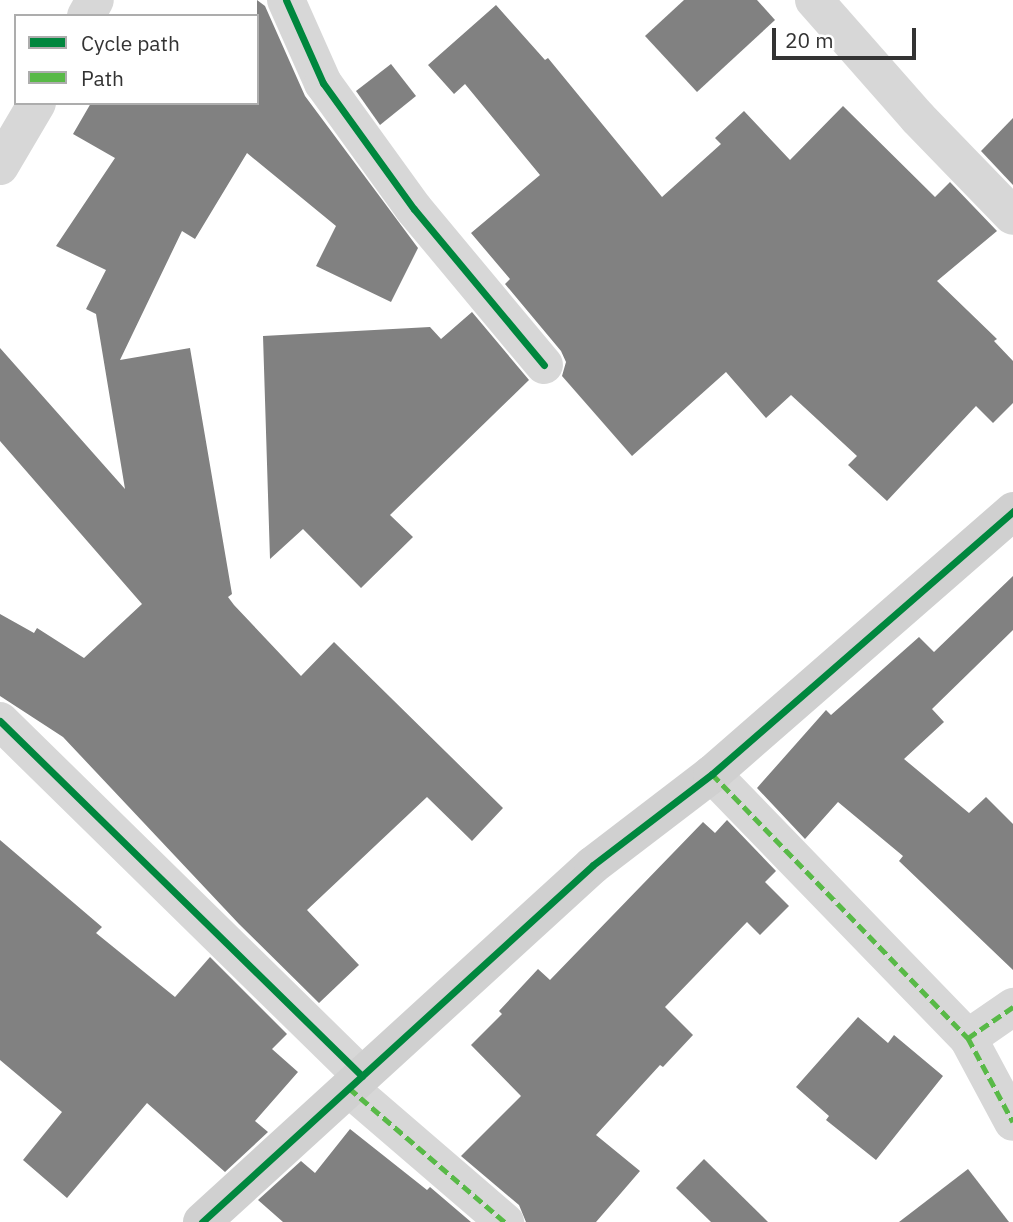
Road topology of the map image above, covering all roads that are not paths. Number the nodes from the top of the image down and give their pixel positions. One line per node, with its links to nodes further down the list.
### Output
1 (286, 0): 6 (street)
2 (814, 0): 5 (street)
3 (36, 105): 4 (street)
4 (0, 166)
5 (1013, 216)
6 (544, 365)
7 (1013, 511): 9 (street)
8 (0, 721): 12 (street)
9 (712, 774): 11 (street); 12 (street)
10 (1013, 1007): 11 (street)
11 (968, 1038): 13 (street)
12 (356, 1082): 14 (street); 15 (street)
13 (1013, 1122)
14 (202, 1222)
15 (505, 1222)

